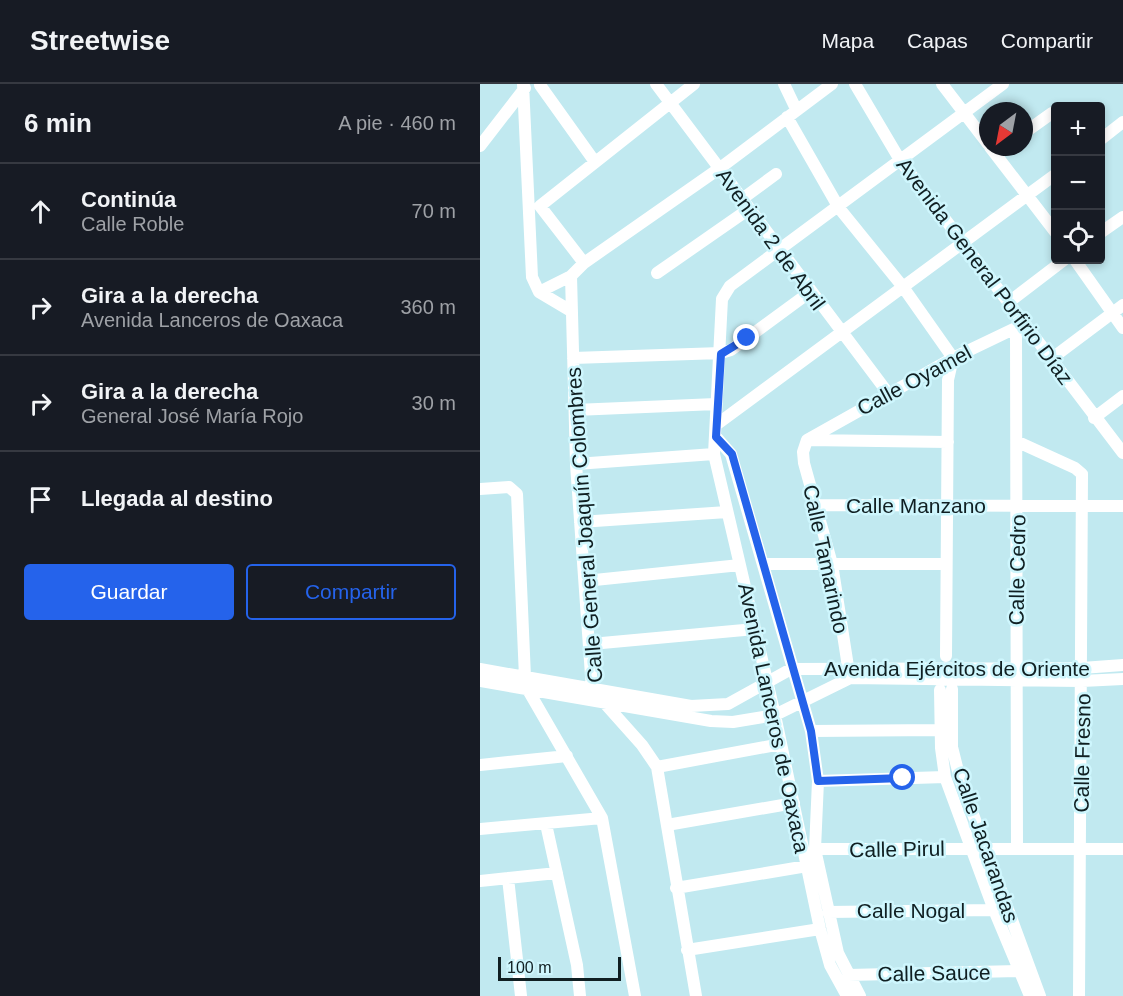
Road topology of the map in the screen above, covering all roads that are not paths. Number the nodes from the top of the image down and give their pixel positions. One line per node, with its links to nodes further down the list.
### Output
1 (541, 84): 9 (street); 21 (street)
2 (656, 84): 10 (street, Avenida 2 de Abril)
3 (694, 84): 10 (street)
4 (783, 84): 11 (street)
5 (832, 84): 11 (street)
6 (855, 84): 20 (street, Avenida General Porfirio Díaz)
7 (942, 84): 12 (street)
8 (1003, 84): 12 (street)
9 (524, 86): 18 (street); 39 (street)
10 (670, 104): 21 (street); 22 (street, Avenida 2 de Abril)
11 (791, 113): 22 (street); 27 (street)
12 (965, 113): 16 (street); 20 (street)
13 (1051, 114): 15 (street)
14 (1123, 122): 17 (street)
15 (1033, 127)
16 (979, 129)
17 (1105, 137)
18 (480, 146)
19 (1001, 156): 25 (street)
20 (900, 160): 27 (street); 31 (street, Avenida General Porfirio Díaz)
21 (595, 162): 33 (street)
22 (720, 168): 26 (street, Avenida 2 de Abril); 33 (street)
23 (776, 174): 26 (street)
24 (1051, 178): 25 (street)
25 (1028, 195): 29 (street); 31 (street)
26 (746, 204): 32 (street, Avenida 2 de Abril); 36 (street)
27 (839, 208): 32 (street); 38 (street)
28 (1123, 217): 30 (street)
29 (1051, 226)
30 (1105, 230)
31 (962, 243): 38 (street); 41 (street, Avenida General Porfirio Díaz)
32 (780, 251): 40 (street, Avenida 2 de Abril); 48 (street, Avenida Lanceros de Oaxaca)
33 (584, 263): 37 (street)
34 (1059, 264): 41 (street)
35 (1078, 264): 44 (street)
36 (657, 273)
37 (571, 276): 39 (street); 43 (street, Calle General Joaquín Colombres)
38 (903, 287): 47 (street); 50 (street)
39 (539, 292): 43 (street)
40 (810, 292): 47 (street, Avenida 2 de Abril); 48 (street)
41 (1008, 302): 45 (street, Avenida General Porfirio Díaz)
42 (1123, 304): 44 (street)
43 (571, 311): 49 (street, Calle General Joaquín Colombres)
44 (1112, 312): 46 (street); 51 (street)
45 (1020, 326): 50 (street, Calle Oyamel); 51 (street, Avenida General Porfirio Díaz); 60 (street, Calle Cedro)
46 (1123, 328)
47 (841, 334): 52 (street, Avenida 2 de Abril); 57 (street)
48 (721, 354): 49 (street); 54 (street, Avenida Lanceros de Oaxaca)
49 (573, 358): 55 (street, Calle General Joaquín Colombres)
50 (953, 358): 52 (street, Calle Oyamel); 59 (street)
51 (1051, 359): 56 (street, Avenida General Porfirio Díaz)
52 (888, 393): 58 (street, Calle Oyamel)
53 (1123, 396): 56 (street)
54 (716, 404): 55 (street); 57 (street, Avenida Lanceros de Oaxaca)
55 (575, 410): 63 (street, Calle General Joaquín Colombres)
56 (1094, 418): 61 (street, Avenida General Porfirio Díaz)
57 (716, 431): 62 (street, Avenida Lanceros de Oaxaca); 72 (street, Avenida Lanceros de Oaxaca)
58 (807, 440): 59 (street); 65 (street, Calle Tamarindo)
59 (948, 442): 66 (street)
60 (1018, 442): 67 (street, Calle Cedro); 68 (street, Calle Fresno)
61 (1123, 453)
62 (714, 454): 63 (street); 70 (street, Avenida Lanceros de Oaxaca)
63 (576, 464): 71 (street, Calle General Joaquín Colombres)
64 (480, 489): 90 (street)
65 (817, 505): 66 (street, Calle Manzano); 73 (street, Calle Tamarindo)
66 (946, 505): 67 (street, Calle Manzano); 74 (street)
67 (1018, 506): 68 (street, Calle Manzano); 86 (street, Calle Cedro)
68 (1082, 506): 69 (street, Calle Manzano); 87 (street, Calle Fresno)
69 (1123, 506)
70 (727, 512): 71 (street); 75 (street, Avenida Lanceros de Oaxaca)
71 (580, 522): 76 (street, Calle General Joaquín Colombres)
72 (763, 564): 73 (street); 82 (street, Avenida Lanceros de Oaxaca)
73 (832, 564): 74 (street); 83 (street, Calle Tamarindo)
74 (946, 564): 79 (street)
75 (740, 566): 76 (street); 77 (street, Avenida Lanceros de Oaxaca)
76 (585, 581): 78 (street, Calle General Joaquín Colombres)
77 (755, 629): 78 (street); 91 (street, Avenida Lanceros de Oaxaca)
78 (591, 644): 92 (street, Calle General Joaquín Colombres)
79 (946, 656): 84 (street); 85 (street)
80 (1123, 666): 87 (street, Avenida Ejércitos de Oriente)
81 (480, 669): 90 (street, Avenida Ejércitos de Oriente)
82 (791, 669): 83 (street, Avenida Ejércitos de Oriente); 91 (street, Avenida Ejércitos de Oriente); 94 (street, Avenida Lanceros de Oaxaca)
83 (849, 673): 84 (street, Avenida Ejércitos de Oriente); 94 (street, Avenida Ejércitos de Oriente)
84 (928, 673): 85 (street, Avenida Ejércitos de Oriente); 93 (street)
85 (960, 673): 86 (street, Avenida Ejércitos de Oriente); 93 (street)
86 (1015, 673): 87 (street, Avenida Ejércitos de Oriente); 112 (street, Calle Cedro)
87 (1082, 674): 88 (street, Avenida Ejércitos de Oriente); 113 (street, Calle Fresno)
88 (1123, 679)
89 (480, 681): 90 (street, Avenida Ejércitos de Oriente)
90 (526, 684): 92 (street, Avenida Ejércitos de Oriente); 95 (street, Avenida Ejércitos de Oriente); 101 (street)
91 (766, 685): 92 (street, Avenida Ejércitos de Oriente); 96 (street, Avenida Lanceros de Oaxaca)
92 (592, 689): 95 (street, Calle General Joaquín Colombres)
93 (946, 690): 97 (street, Calle Jacarandas); 100 (street, Calle Jacarandas)
94 (802, 701): 96 (street, Avenida Ejércitos de Oriente); 98 (street, Avenida Lanceros de Oaxaca)
95 (605, 703): 96 (street, Avenida Ejércitos de Oriente); 103 (street, Calle General Joaquín Colombres)
96 (775, 715): 99 (street, Avenida Lanceros de Oaxaca)
97 (940, 730): 98 (street); 100 (street, Calle Jacarandas)
98 (811, 731): 105 (street, Avenida Lanceros de Oaxaca)
99 (781, 744): 103 (street); 106 (street, Avenida Lanceros de Oaxaca)
100 (946, 748): 104 (street, Calle Jacarandas); 111 (street, Calle Jacarandas)
101 (567, 756): 102 (street); 107 (street)
102 (480, 765)
103 (657, 767): 109 (street, Calle General Joaquín Colombres)
104 (945, 777): 105 (street); 111 (street, Calle Jacarandas)
105 (818, 781): 114 (street, Avenida Lanceros de Oaxaca)
106 (794, 803): 109 (street); 116 (street, Avenida Lanceros de Oaxaca)
107 (602, 818): 108 (street); 130 (street)
108 (546, 824): 110 (street); 117 (street)
109 (667, 825): 120 (street, Calle General Joaquín Colombres)
110 (480, 829)
111 (979, 848): 112 (street, Calle Pirul); 114 (street, Calle Pirul); 121 (street, Calle Jacarandas); 124 (street, Calle Jacarandas)
112 (1017, 848): 113 (street, Calle Pirul)
113 (1081, 848): 115 (street, Calle Pirul); 136 (street, Calle Fresno)
114 (815, 849): 122 (street, Avenida Lanceros de Oaxaca)
115 (1123, 849)
116 (807, 866): 120 (street); 123 (street, Avenida Lanceros de Oaxaca)
117 (557, 873): 118 (street); 129 (street)
118 (508, 878): 119 (street); 128 (street)
119 (480, 881)
120 (676, 888): 125 (street, Calle General Joaquín Colombres)
121 (994, 910): 122 (street, Calle Nogal); 124 (street, Calle Jacarandas)
122 (828, 912): 127 (street, Avenida Lanceros de Oaxaca)
123 (820, 929): 125 (street); 132 (street, Avenida Lanceros de Oaxaca)
124 (1013, 940): 126 (street, Calle Jacarandas); 135 (street, Calle Jacarandas)
125 (687, 950): 131 (street, Calle General Joaquín Colombres)
126 (1020, 971): 127 (street, Calle Sauce); 134 (street, Calle Jacarandas)
127 (848, 975): 133 (street, Avenida Lanceros de Oaxaca)
128 (521, 996)
129 (580, 996)
130 (635, 996)
131 (696, 996)
132 (847, 996)
133 (860, 996)
134 (1030, 996)
135 (1040, 996)
136 (1078, 996)

